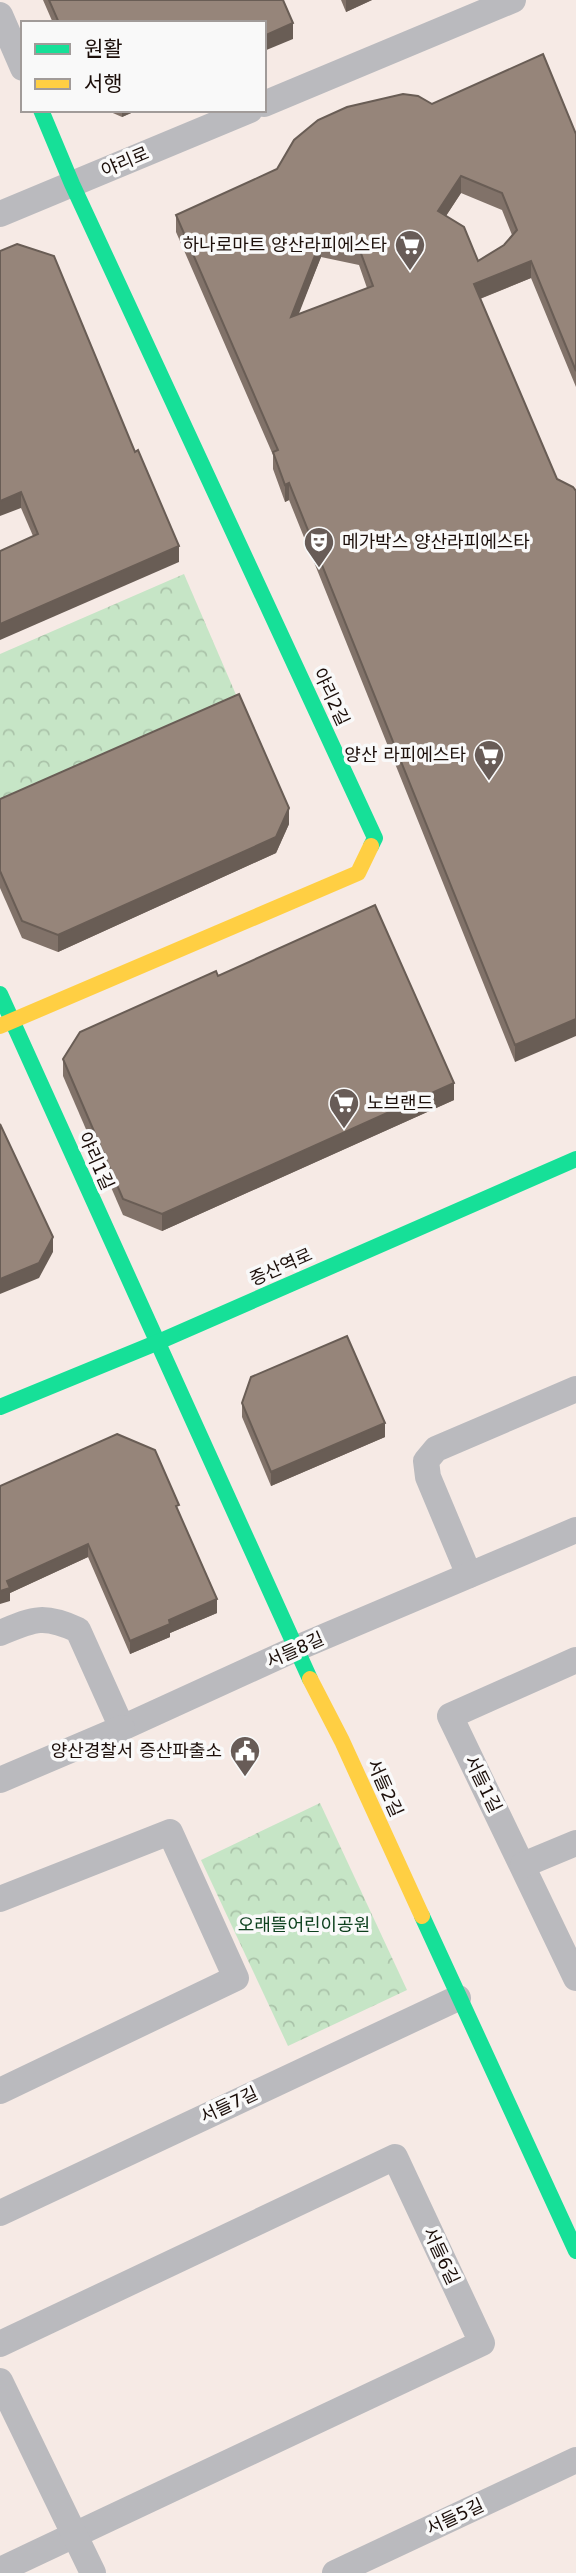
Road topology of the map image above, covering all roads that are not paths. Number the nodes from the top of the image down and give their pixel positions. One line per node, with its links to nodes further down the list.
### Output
1 (513, 0): 4 (street)
2 (0, 15): 3 (street)
3 (21, 63)
4 (266, 103)
5 (42, 112): 7 (street)
6 (245, 112): 7 (street, 야리로)
7 (72, 184): 8 (street, 야리로); 10 (street, 야리2길)
8 (0, 214)
9 (0, 994): 10 (street, 야리1길)
10 (6, 1024): 12 (street, 야리1길)
11 (576, 1159): 12 (street, 증산역로)
12 (156, 1343): 14 (street, 증산역로); 18 (street, 서들2길)
13 (576, 1389): 16 (street)
14 (0, 1407)
15 (576, 1530): 16 (street, 서들8길)
16 (469, 1575): 18 (street, 서들8길)
17 (0, 1633): 20 (street)
18 (295, 1649): 20 (street, 서들8길); 26 (street, 서들2길)
19 (576, 1660): 23 (street, 서들1길)
20 (122, 1728): 21 (street, 서들8길)
21 (0, 1780)
22 (576, 1843): 23 (street)
23 (523, 1866): 25 (street, 서들1길)
24 (0, 1899): 27 (street)
25 (576, 1978)
26 (458, 1998): 28 (street, 서들7길); 29 (street, 서들2길)
27 (0, 2091)
28 (0, 2213)
29 (576, 2251)
30 (0, 2344): 33 (street, 서들6길)
31 (0, 2381): 33 (street)
32 (576, 2460): 36 (street, 서들5길)
33 (75, 2535): 34 (street, 서들6길); 35 (street)
34 (0, 2570)
35 (93, 2573)
36 (335, 2573)

